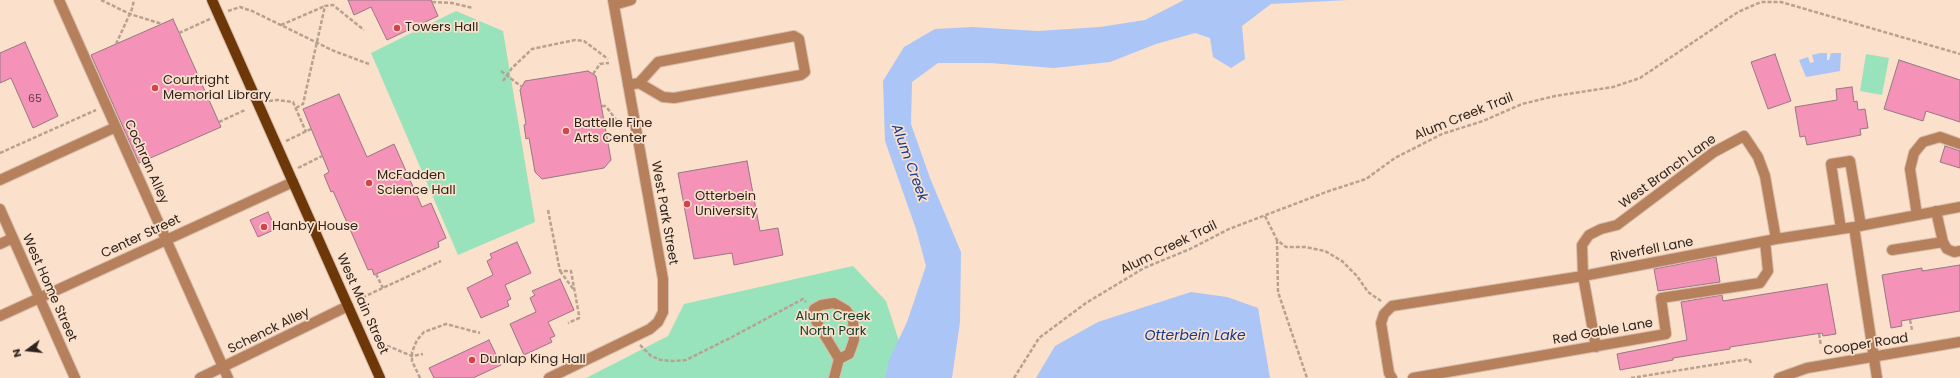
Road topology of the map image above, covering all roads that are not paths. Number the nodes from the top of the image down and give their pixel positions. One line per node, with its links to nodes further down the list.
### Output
1 (59, 0): 7 (street, Cochran Alley)
2 (212, 0): 10 (main road, West Main Street)
3 (631, 0): 4 (street)
4 (614, 2): 6 (street, West Park Street)
5 (639, 83): 5 (street); 6 (street)
6 (628, 85): 38 (street, West Park Street)
7 (116, 127): 9 (street); 18 (street, Cochran Alley)
8 (1960, 144): 14 (street)
9 (0, 180)
10 (293, 182): 18 (street, Center Street); 27 (main road, West Main Street)
11 (1960, 207): 13 (street, Riverfell Lane)
12 (0, 209): 17 (street, West Home Street)
13 (1936, 212): 14 (street, Riverfell Lane); 21 (street)
14 (1917, 215): 15 (street, Riverfell Lane)
15 (1857, 227): 16 (street, Riverfell Lane); 16 (street); 31 (street)
16 (1841, 229): 19 (street, Riverfell Lane)
17 (13, 238): 22 (street); 26 (street, West Home Street)
18 (166, 239): 26 (street, Center Street); 33 (street, Cochran Alley)
19 (1776, 239): 20 (street, Riverfell Lane); 25 (street, West Branch Lane)
20 (1765, 241): 25 (street, Riverfell Lane); 30 (street, Red Gable Lane)
21 (1943, 242): 23 (street); 24 (street)
22 (0, 244)
23 (1892, 250)
24 (1960, 251)
25 (1583, 276): 30 (street); 40 (street, Riverfell Lane)
26 (39, 298): 28 (street, Center Street); 34 (street, West Home Street)
27 (352, 303): 33 (street, Schenck Alley); 37 (main road, West Main Street)
28 (0, 316)
29 (1960, 342): 31 (street, Cooper Road)
30 (1596, 347): 41 (street, Red Gable Lane)
31 (1874, 356): 42 (street, Cooper Road); 43 (street)
32 (838, 359): 32 (street); 39 (street)
33 (224, 368): 35 (street, Schenck Alley); 36 (street, Cochran Alley)
34 (75, 378)
35 (200, 378)
36 (228, 378)
37 (380, 378)
38 (549, 378)
39 (834, 378)
40 (1392, 378)
41 (1413, 378)
42 (1779, 378)
43 (1877, 378)

